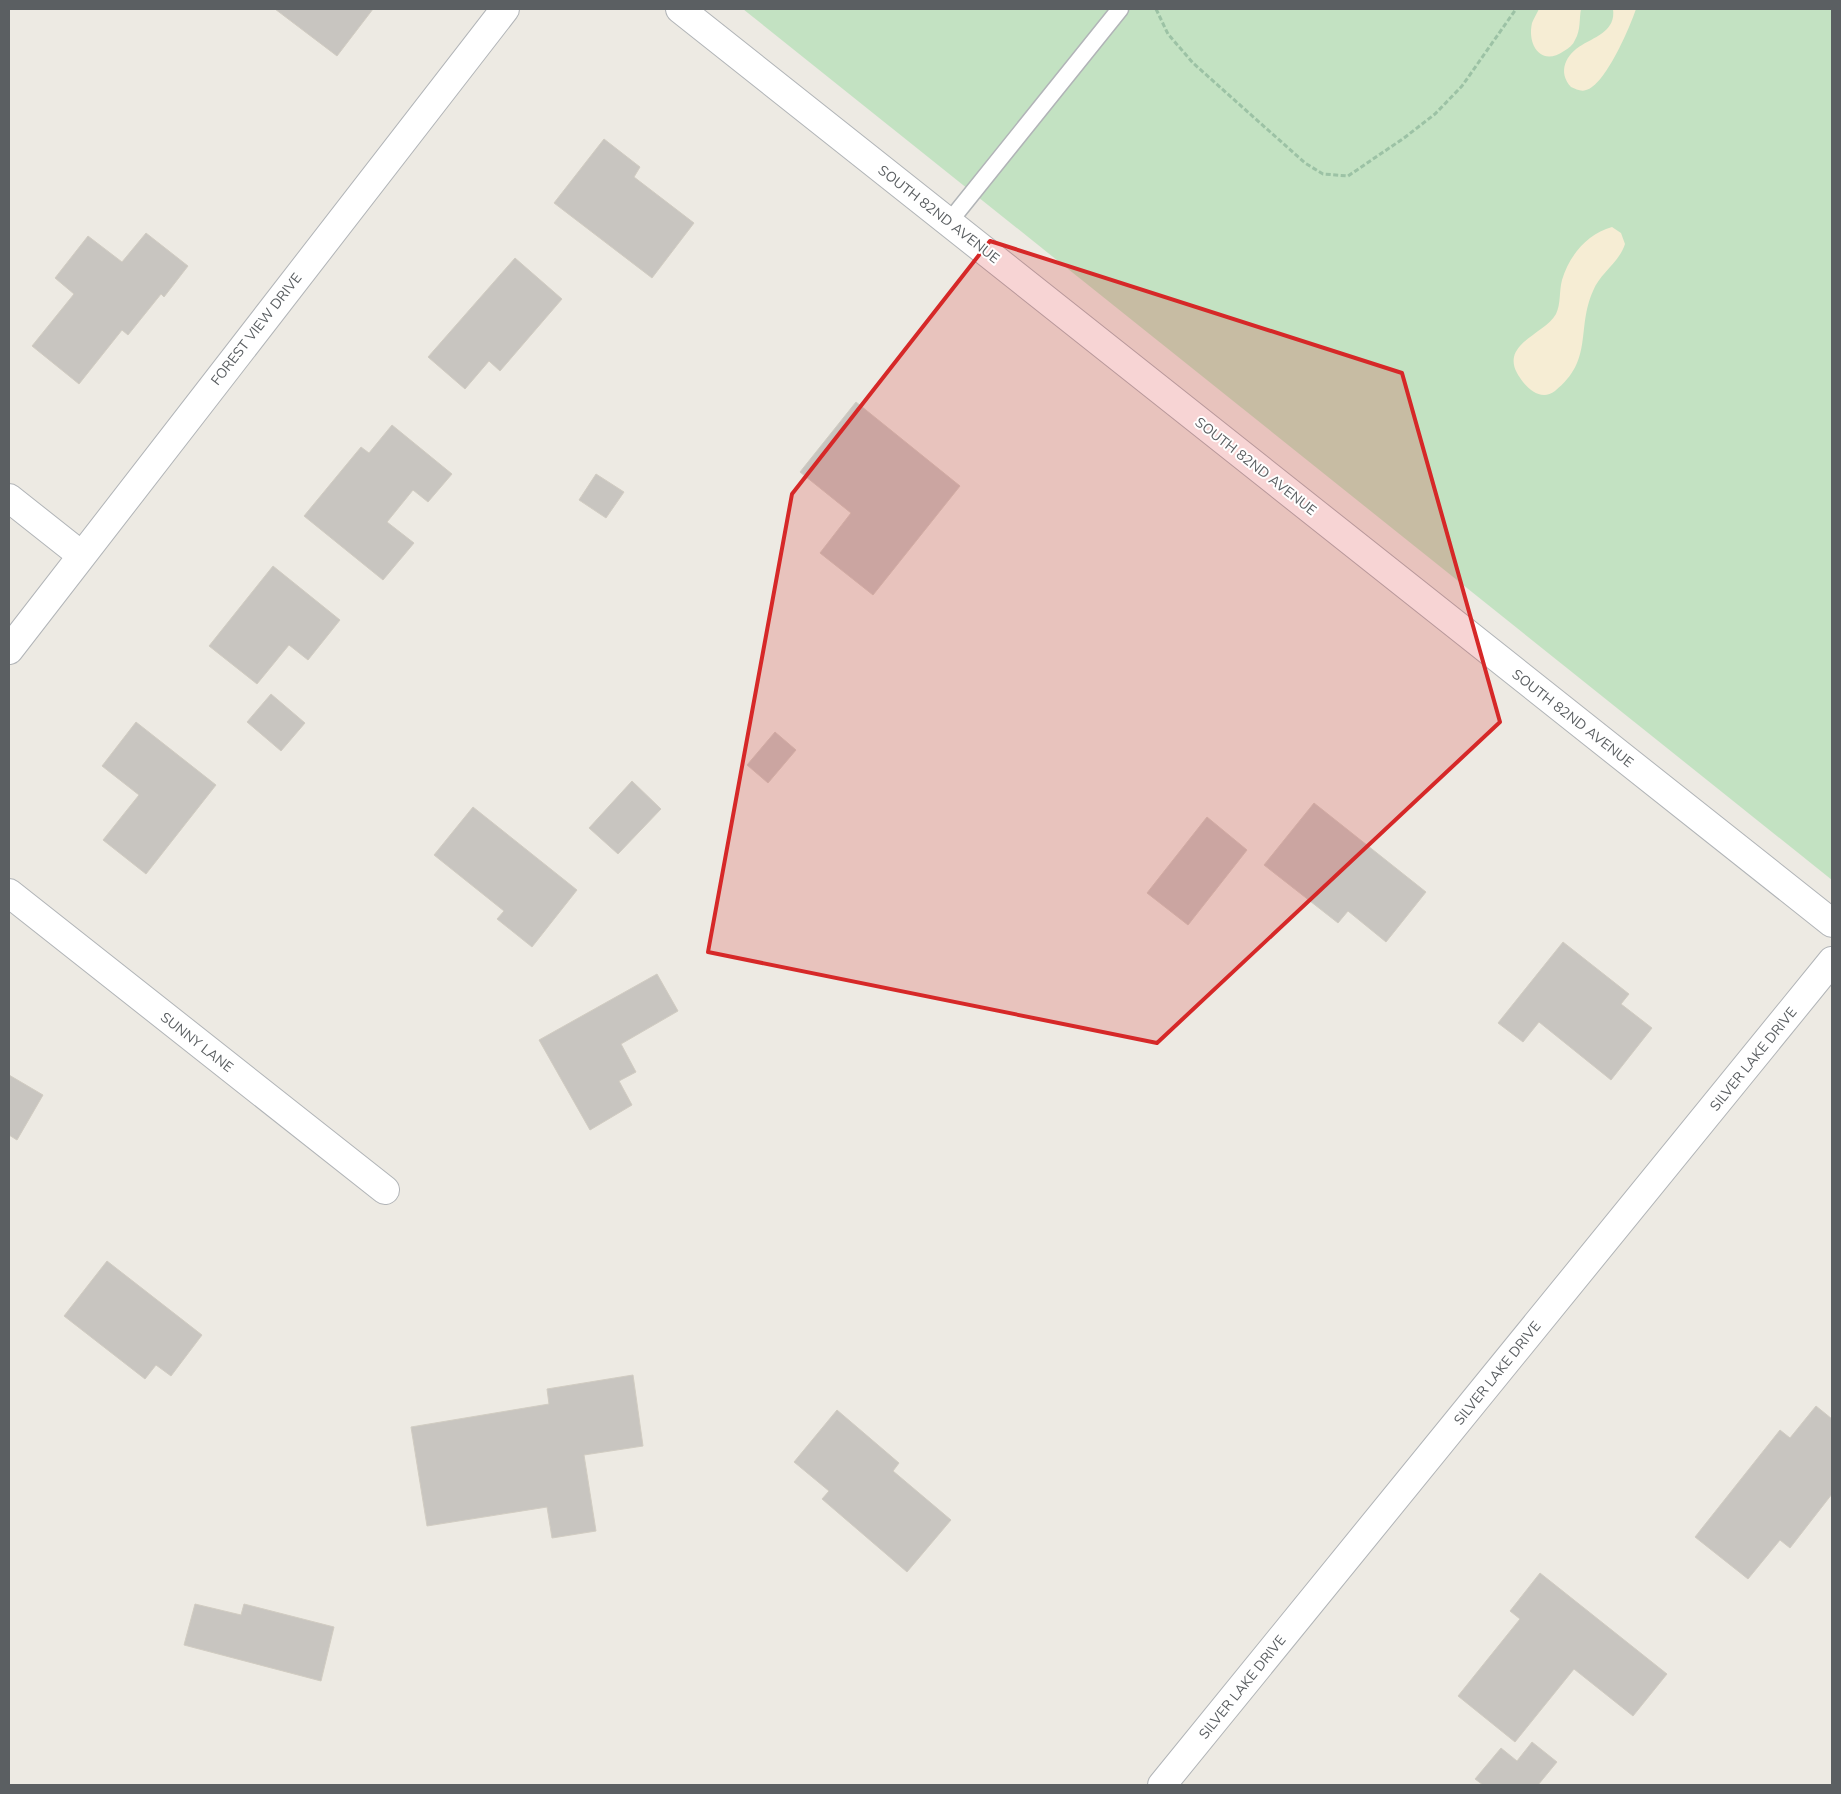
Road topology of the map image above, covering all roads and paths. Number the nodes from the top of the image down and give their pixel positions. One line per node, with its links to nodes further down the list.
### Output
1 (505, 9): 8 (street, FOREST VIEW DRIVE)
2 (680, 9): 6 (street, SOUTH 82ND AVENUE)
3 (1120, 9): 6 (lane)
4 (1156, 9): 5 (path)
5 (1516, 9)
6 (949, 222): 11 (street, SOUTH 82ND AVENUE)
7 (9, 498): 8 (street)
8 (81, 554): 9 (street, FOREST VIEW DRIVE)
9 (9, 650)
10 (9, 893): 13 (street, SUNNY LANE)
11 (1832, 924)
12 (1832, 961): 14 (street, SILVER LAKE DRIVE)
13 (385, 1190)
14 (1162, 1785)

